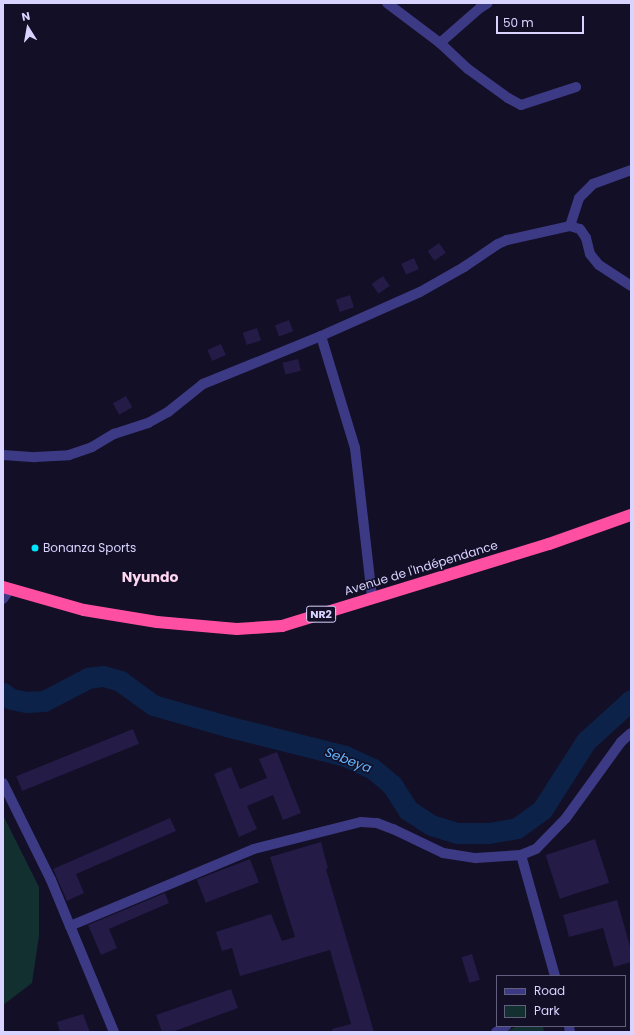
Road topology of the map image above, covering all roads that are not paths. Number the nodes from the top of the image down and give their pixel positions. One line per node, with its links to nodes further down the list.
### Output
1 (387, 3): 3 (street)
2 (488, 3): 3 (street)
3 (440, 43): 4 (street)
4 (576, 87)
5 (631, 170): 6 (street)
6 (570, 226): 7 (street); 8 (street)
7 (631, 286)
8 (320, 336): 9 (street); 12 (street)
9 (3, 456)
10 (631, 515): 12 (highway, Avenue de l'Indépendance / NR2)
11 (5, 592): 12 (highway, Avenue de l'Indépendance / NR2)
12 (372, 597)
13 (631, 733): 15 (street)
14 (3, 783): 16 (street)
15 (521, 855): 16 (street); 17 (street)
16 (70, 926): 18 (street)
17 (555, 975)
18 (114, 1032)

